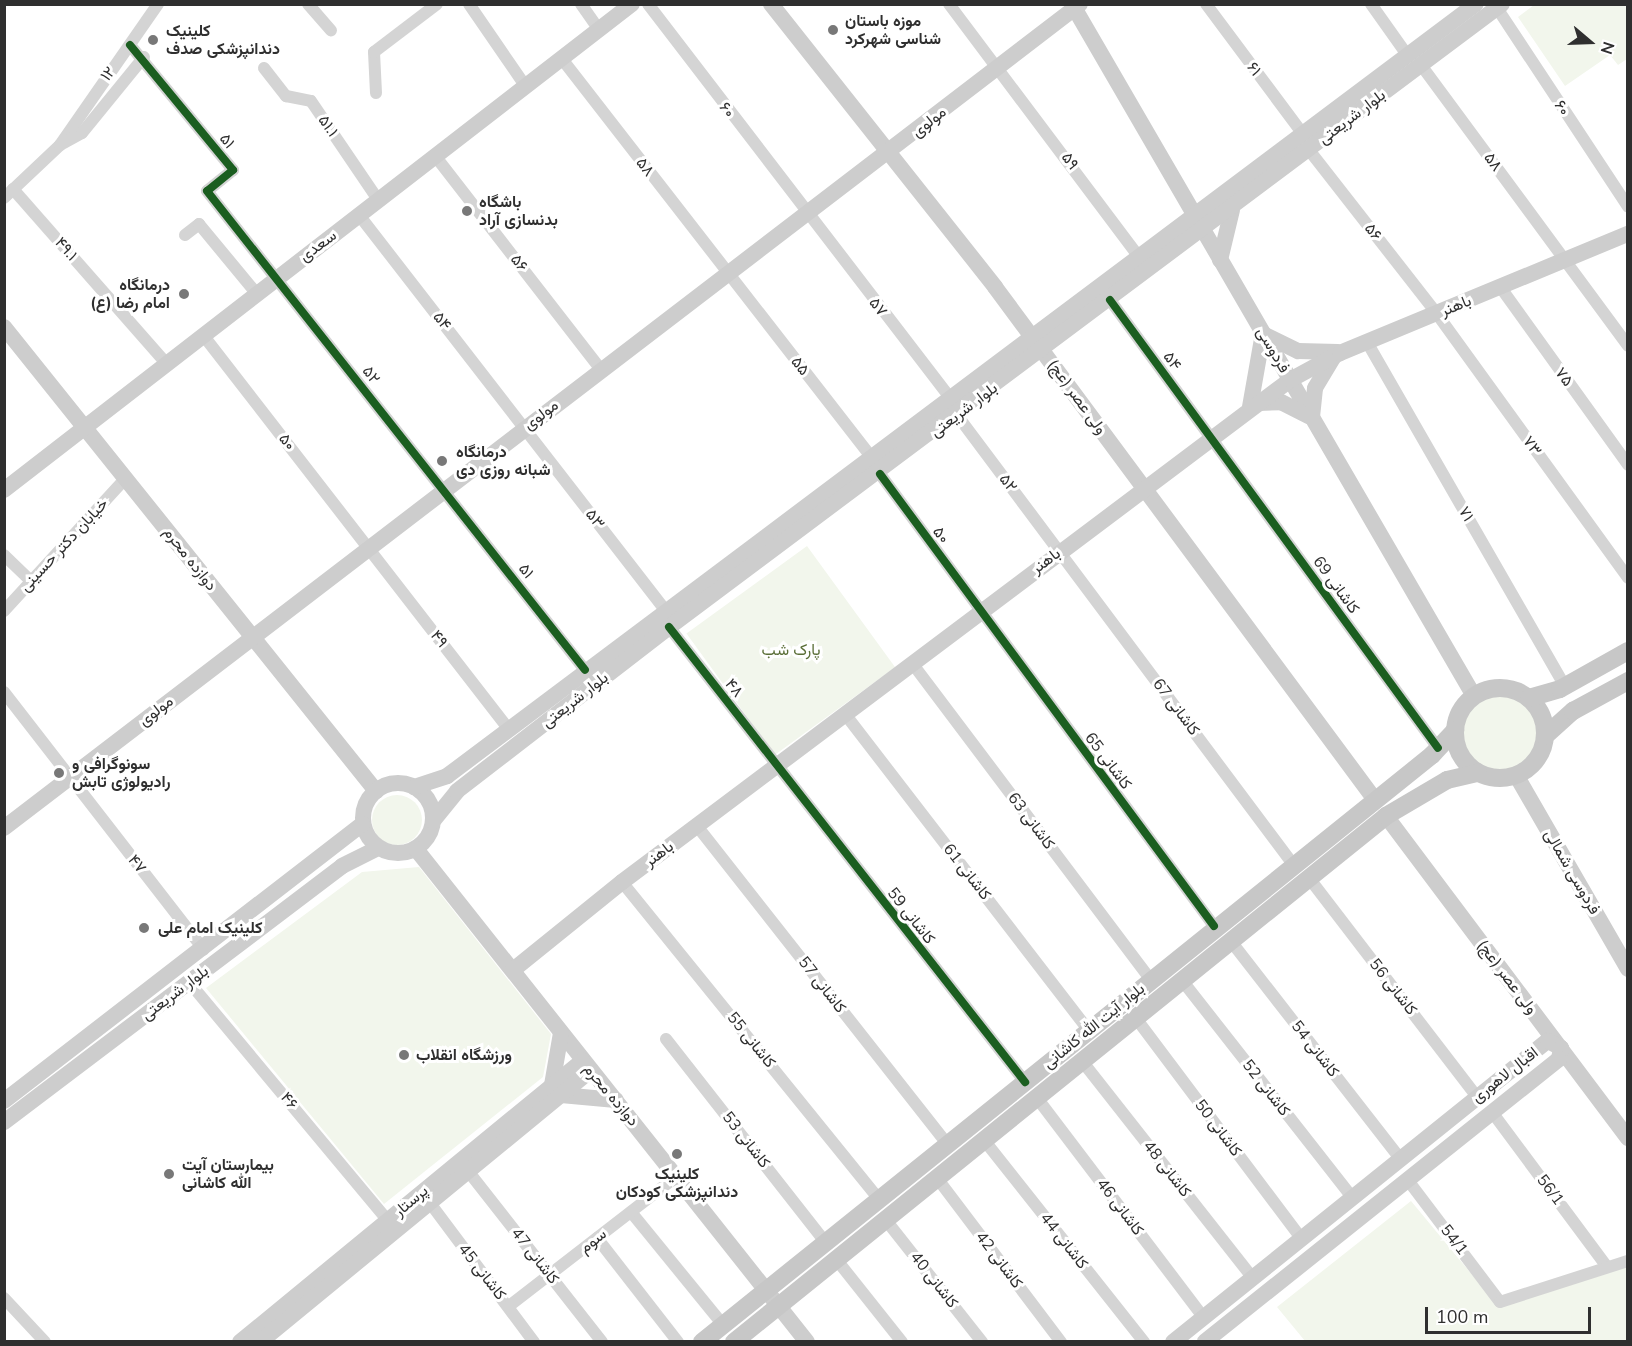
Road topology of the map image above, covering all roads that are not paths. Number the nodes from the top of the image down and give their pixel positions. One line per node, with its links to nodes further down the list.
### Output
1 (158, 4): 17 (street, ۱۲)
2 (308, 4): 15 (street)
3 (468, 4): 23 (street)
4 (581, 4): 16 (street)
5 (632, 4): 16 (main road, سعدی)
6 (648, 4): 34 (street, ۶۰)
7 (771, 4): 27 (main road, ولی عصر (عج))
8 (949, 4): 21 (street, ۵۹)
9 (1206, 4): 25 (street, ۶۱)
10 (1476, 4): 20 (main road, بلوار شریعتی)
11 (435, 5): 24 (street)
12 (1075, 6): 21 (main road, مولوی); 35 (main road, فردوسی)
13 (1373, 6): 20 (street, ۵۸)
14 (1500, 7): 20 (main road, بلوار شریعتی); 32 (street, ۶۰)
15 (331, 30)
16 (599, 30): 19 (main road, سعدی)
17 (130, 45): 18 (street, ۵۱); 26 (street, ۱۲)
18 (144, 57): 26 (street, ۱۲); 43 (street, ۵۱)
19 (562, 59): 23 (main road, سعدی); 42 (street, ۵۸)
20 (1415, 60): 25 (main road, بلوار شریعتی); 41 (street, ۵۸)
21 (997, 67): 27 (main road, مولوی); 39 (street, ۵۹)
22 (264, 68): 30 (street, ۵۱.۱)
23 (526, 87): 28 (main road, سعدی)
24 (376, 93)
25 (1306, 142): 31 (main road, بلوار شریعتی); 35 (main road, بلوار شریعتی); 47 (street, ۵۶)
26 (60, 145): 29 (street, ۱۲)
27 (887, 157): 34 (main road, مولوی); 52 (main road, ولی عصر (عج))
28 (436, 158): 30 (main road, سعدی); 56 (street, ۵۶)
29 (9, 193): 55 (street, ۴۹.۱)
30 (379, 201): 33 (main road, سعدی)
31 (1234, 207): 35 (main road, بلوار شریعتی); 40 (main road)
32 (1628, 207)
33 (359, 214): 43 (main road, سعدی); 63 (street, ۵۴)
34 (806, 215): 42 (main road, مولوی); 58 (street, ۵۷)
35 (1198, 223): 38 (main road, بلوار شریعتی); 39 (main road, بلوار شریعتی); 40 (main road, فردوسی)
36 (1628, 234): 41 (main road, باهنر)
37 (185, 235): 45 (street)
38 (1179, 248): 40 (main road); 46 (main road, بلوار شریعتی)
39 (1139, 257): 52 (main road, بلوار شریعتی)
40 (1218, 257): 49 (main road, فردوسی)
41 (1564, 259): 44 (main road, باهنر); 53 (street, ۵۸)
42 (728, 274): 56 (main road, مولوی); 65 (street, ۵۵)
43 (276, 278): 45 (main road, سعدی); 69 (street, ۵۲)
44 (1501, 288): 47 (main road, باهنر); 66 (street, ۷۵)
45 (257, 294): 50 (main road, سعدی)
46 (1110, 300): 52 (main road, بلوار شریعتی); 64 (street, ۵۴)
47 (1437, 314): 51 (main road, باهنر); 75 (street, ۷۳)
48 (4, 327): 62 (main road, دوازده محرم)
49 (1263, 333): 54 (main road); 57 (main road, فردوسی); 59 (main road)
50 (203, 335): 55 (main road, سعدی); 72 (street, ۵۰)
51 (1367, 342): 54 (main road, باهنر); 85 (street, ۷۱)
52 (1037, 344): 58 (main road, بلوار شریعتی); 60 (main road, بلوار شریعتی); 71 (main road, ولی عصر (عج))
53 (1628, 346)
54 (1341, 352): 57 (main road, باهنر); 61 (main road)
55 (166, 363): 62 (main road, سعدی)
56 (601, 370): 63 (main road, مولوی)
57 (1290, 380): 59 (main road, باهنر); 61 (main road, فردوسی)
58 (951, 399): 65 (main road, بلوار شریعتی)
59 (1250, 407): 61 (main road); 64 (main road, باهنر)
60 (957, 415): 67 (main road, بلوار شریعتی); 73 (street, ۵۲)
61 (1312, 418): 87 (main road, فردوسی)
62 (82, 427): 68 (main road, دوازده محرم); 70 (main road, سعدی)
63 (525, 427): 69 (main road, مولوی); 79 (street, ۵۳)
64 (1212, 438): 71 (main road, باهنر); 94 (street, کاشانی 69)
65 (872, 458): 79 (main road, بلوار شریعتی)
66 (1628, 465)
67 (880, 474): 78 (street, ۵۰); 79 (main road, بلوار شریعتی)
68 (124, 480): 76 (street, خیابان دکتر حسینی); 80 (main road, دوازده محرم)
69 (445, 489): 72 (main road, مولوی); 83 (street, ۵۱)
70 (4, 490)
71 (1146, 492): 73 (main road, باهنر); 102 (main road, ولی عصر (عج))
72 (370, 550): 80 (main road, مولوی); 91 (street, ۴۹)
73 (1059, 551): 78 (main road, باهنر); 110 (street, کاشانی 67)
74 (4, 555): 76 (street)
75 (1628, 578)
76 (30, 580): 77 (street, خیابان دکتر حسینی)
77 (4, 611)
78 (980, 612): 82 (main road, باهنر); 113 (street, کاشانی 65)
79 (668, 619): 83 (main road, بلوار شریعتی); 95 (street, ۴۸); 104 (main road, بلوار شریعتی)
80 (250, 638): 98 (main road, مولوی); 101 (main road, دوازده محرم)
81 (1628, 651): 85 (main road)
82 (912, 663): 90 (main road, باهنر); 118 (street, کاشانی 63)
83 (585, 670): 91 (main road, بلوار شریعتی)
84 (1628, 681): 89 (main road)
85 (1562, 688): 88 (main road); 89 (main road)
86 (4, 692): 98 (street)
87 (1474, 696): 88 (main road); 92 (main road)
88 (1529, 698): 93 (main road)
89 (1573, 711): 93 (main road)
90 (845, 714): 95 (main road, باهنر); 122 (street, کاشانی 61)
91 (508, 728): 100 (main road, بلوار شریعتی)
92 (1455, 730): 94 (main road, بلوار آیت الله کاشانی); 96 (main road)
93 (1545, 736): 97 (main road)
94 (1435, 751): 99 (main road); 102 (main road, بلوار آیت الله کاشانی)
95 (777, 766): 106 (main road, باهنر); 128 (street, کاشانی 59)
96 (1478, 773): 97 (main road); 99 (main road, بلوار آیت الله کاشانی)
97 (1516, 776): 116 (main road, فردوسی شمالی)
98 (70, 777): 107 (main road, مولوی); 115 (street, ۴۷)
99 (1447, 780): 103 (main road, بلوار آیت الله کاشانی)
100 (414, 787): 101 (main road); 104 (main road)
101 (376, 791): 105 (main road)
102 (1373, 797): 110 (main road, بلوار آیت الله کاشانی)
103 (1386, 816): 111 (main road, بلوار آیت الله کاشانی); 125 (main road, ولی عصر (عج))
104 (433, 821): 109 (main road)
105 (363, 824): 108 (main road); 115 (main road, بلوار شریعتی)
106 (697, 826): 112 (main road, باهنر); 138 (street, کاشانی 57)
107 (4, 828)
108 (378, 848): 109 (main road); 120 (main road, بلوار شریعتی)
109 (416, 849): 117 (main road, دوازده محرم)
110 (1292, 862): 113 (main road, بلوار آیت الله کاشانی)
111 (1309, 878): 114 (main road, بلوار آیت الله کاشانی); 130 (street, کاشانی 56)
112 (622, 882): 117 (main road, باهنر); 145 (street, کاشانی 55)
113 (1214, 926): 118 (main road, بلوار آیت الله کاشانی)
114 (1230, 940): 119 (main road, بلوار آیت الله کاشانی); 139 (street, کاشانی 54)
115 (204, 950): 133 (main road, بلوار شریعتی)
116 (1628, 969)
117 (513, 970): 123 (main road, دوازده محرم)
118 (1150, 979): 122 (main road, بلوار آیت الله کاشانی)
119 (1181, 979): 121 (main road, بلوار آیت الله کاشانی); 144 (street, کاشانی 52)
120 (189, 982): 135 (main road, بلوار شریعتی); 149 (street, ۴۶)
121 (1135, 1017): 126 (main road, بلوار آیت الله کاشانی); 151 (street, کاشانی 50)
122 (1088, 1030): 128 (main road, بلوار آیت الله کاشانی)
123 (561, 1033): 127 (main road, دوازده محرم); 129 (main road)
124 (666, 1039): 152 (street, کاشانی 53)
125 (1561, 1048): 130 (main road, اقبال لاهوری); 134 (main road, اقبال لاهوری); 136 (main road, ولی عصر (عج))
126 (1082, 1061): 131 (main road, بلوار آیت الله کاشانی); 157 (street, کاشانی 48)
127 (587, 1066): 129 (main road, پرستار); 132 (main road, دوازده محرم)
128 (1025, 1082): 138 (main road, بلوار آیت الله کاشانی)
129 (556, 1090): 132 (main road); 140 (main road, پرستار); 149 (main road, پرستار)
130 (1477, 1097): 139 (main road, اقبال لاهوری)
131 (1037, 1098): 137 (main road, بلوار آیت الله کاشانی); 162 (street, کاشانی 46)
132 (616, 1100): 141 (main road, دوازده محرم)
133 (4, 1101)
134 (1491, 1112): 143 (main road, اقبال لاهوری); 155 (street, 56/1)
135 (4, 1122)
136 (1628, 1138)
137 (984, 1140): 142 (main road, بلوار آیت الله کاشانی); 177 (street, کاشانی 44)
138 (947, 1144): 145 (main road, بلوار آیت الله کاشانی)
139 (1400, 1158): 144 (main road, اقبال لاهوری)
140 (468, 1171): 146 (main road, پرستار); 156 (street, کاشانی 47)
141 (677, 1176): 147 (street, سوم); 158 (main road, دوازده محرم)
142 (937, 1178): 148 (main road, بلوار آیت الله کاشانی); 176 (street, کاشانی 42)
143 (1407, 1179): 155 (street, 54/1); 179 (main road, اقبال لاهوری)
144 (1352, 1197): 151 (main road, اقبال لاهوری)
145 (879, 1199): 152 (main road, بلوار آیت الله کاشانی)
146 (429, 1203): 161 (street, کاشانی 45); 167 (main road, پرستار)
147 (631, 1212): 150 (street, سوم); 163 (street)
148 (885, 1219): 153 (main road, بلوار آیت الله کاشانی); 175 (street, کاشانی 40)
149 (388, 1221): 166 (main road, پرستار)
150 (597, 1238): 156 (street, سوم); 170 (street)
151 (1301, 1238): 157 (main road, اقبال لاهوری)
152 (825, 1242): 158 (main road, بلوار آیت الله کاشانی)
153 (836, 1259): 160 (main road, بلوار آیت الله کاشانی); 174 (street)
154 (1628, 1261): 155 (street)
155 (1607, 1268)
156 (549, 1275): 161 (street, سوم); 169 (street, کاشانی 47)
157 (1252, 1277): 162 (main road, اقبال لاهوری)
158 (766, 1290): 160 (main road, دوازده محرم); 163 (main road, بلوار آیت الله کاشانی)
159 (4, 1298): 165 (street)
160 (778, 1305): 172 (main road, بلوار آیت الله کاشانی); 173 (main road, دوازده محرم)
161 (509, 1306): 168 (street, کاشانی 45)
162 (1203, 1317): 164 (main road, اقبال لاهوری)
163 (723, 1325): 171 (main road, بلوار آیت الله کاشانی)
164 (1190, 1328): 178 (main road, اقبال لاهوری); 179 (main road)
165 (45, 1341)
166 (240, 1341)
167 (261, 1341)
168 (534, 1341)
169 (602, 1341)
170 (678, 1341)
171 (702, 1341)
172 (734, 1341)
173 (807, 1341)
174 (902, 1341)
175 (982, 1341)
176 (1061, 1341)
177 (1144, 1341)
178 (1173, 1341)
179 (1203, 1341)

